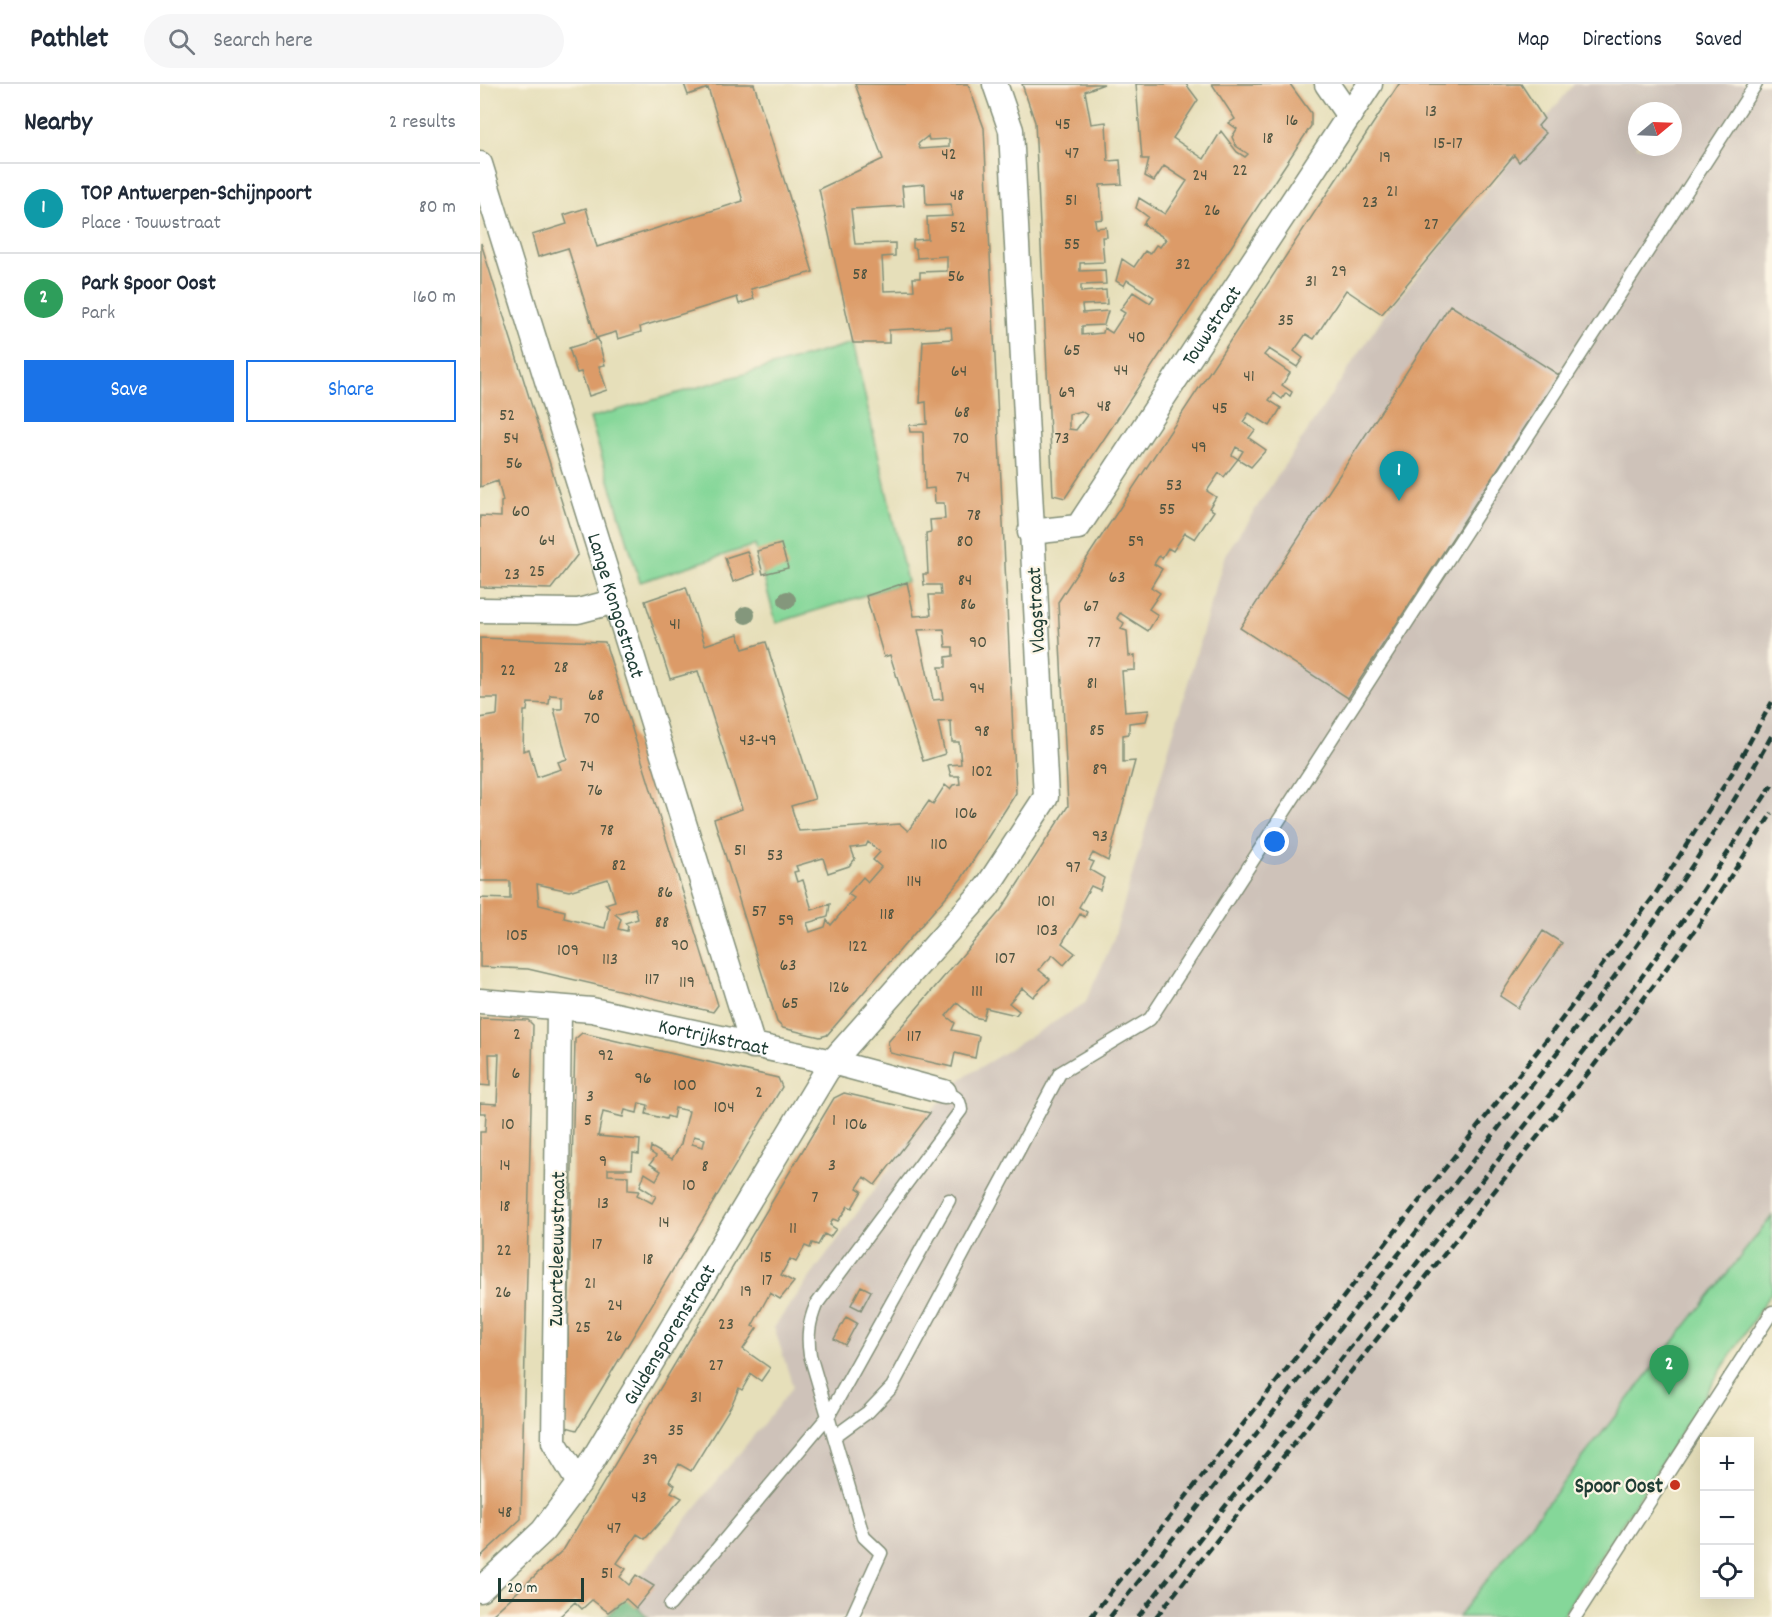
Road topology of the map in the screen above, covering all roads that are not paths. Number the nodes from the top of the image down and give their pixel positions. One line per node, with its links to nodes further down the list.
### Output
1 (995, 84): 7 (street, Vlagstraat)
2 (1327, 84): 5 (street)
3 (1370, 84): 5 (street, Touwstraat)
4 (1756, 84): 18 (lane)
5 (1349, 116): 7 (street, Touwstraat)
6 (480, 164): 8 (street, Lange Kongostraat)
7 (1030, 532): 13 (street, Vlagstraat)
8 (616, 601): 9 (street); 12 (street, Lange Kongostraat)
9 (480, 610)
10 (480, 1001): 11 (street, Kortrijkstraat)
11 (559, 1009): 12 (street, Kortrijkstraat); 19 (street, Zwarteleeuwstraat)
12 (753, 1046): 13 (street, Kortrijkstraat)
13 (832, 1062): 14 (street, Kortrijkstraat); 19 (street, Guldensporenstraat)
14 (944, 1092): 17 (lane)
15 (949, 1200): 17 (lane)
16 (1772, 1312): 23 (lane)
17 (829, 1415): 18 (lane); 21 (lane)
18 (835, 1436): 22 (lane)
19 (579, 1483): 20 (street, Guldensporenstraat)
20 (480, 1590)
21 (670, 1605)
22 (852, 1617)
23 (1575, 1617)

